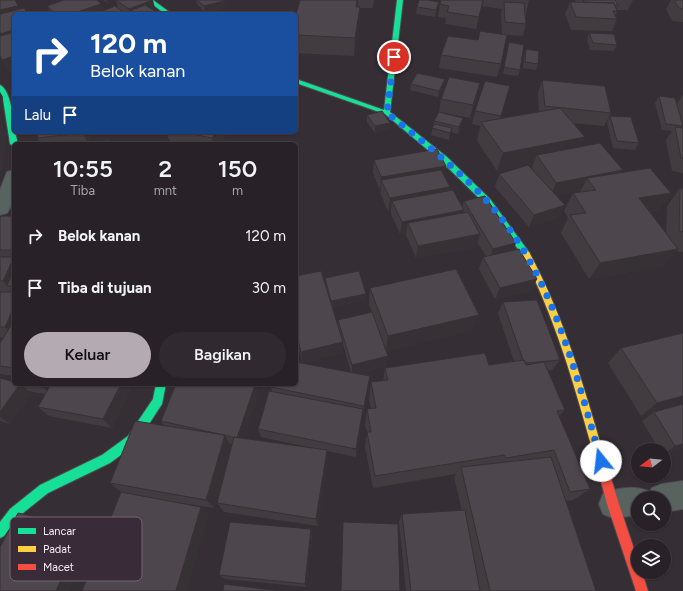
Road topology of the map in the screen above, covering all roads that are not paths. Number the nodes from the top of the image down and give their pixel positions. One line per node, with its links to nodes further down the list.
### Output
1 (150, 0): 3 (street)
2 (400, 0): 6 (street)
3 (166, 12)
4 (298, 83): 6 (street)
5 (0, 87): 7 (street)
6 (387, 113): 13 (street)
7 (12, 133)
8 (12, 182): 9 (street)
9 (0, 208)
10 (161, 386): 14 (street)
11 (683, 495): 12 (street)
12 (671, 497)
13 (626, 502): 17 (street)
14 (11, 517)
15 (10, 518): 16 (street)
16 (0, 532)
17 (642, 591)

